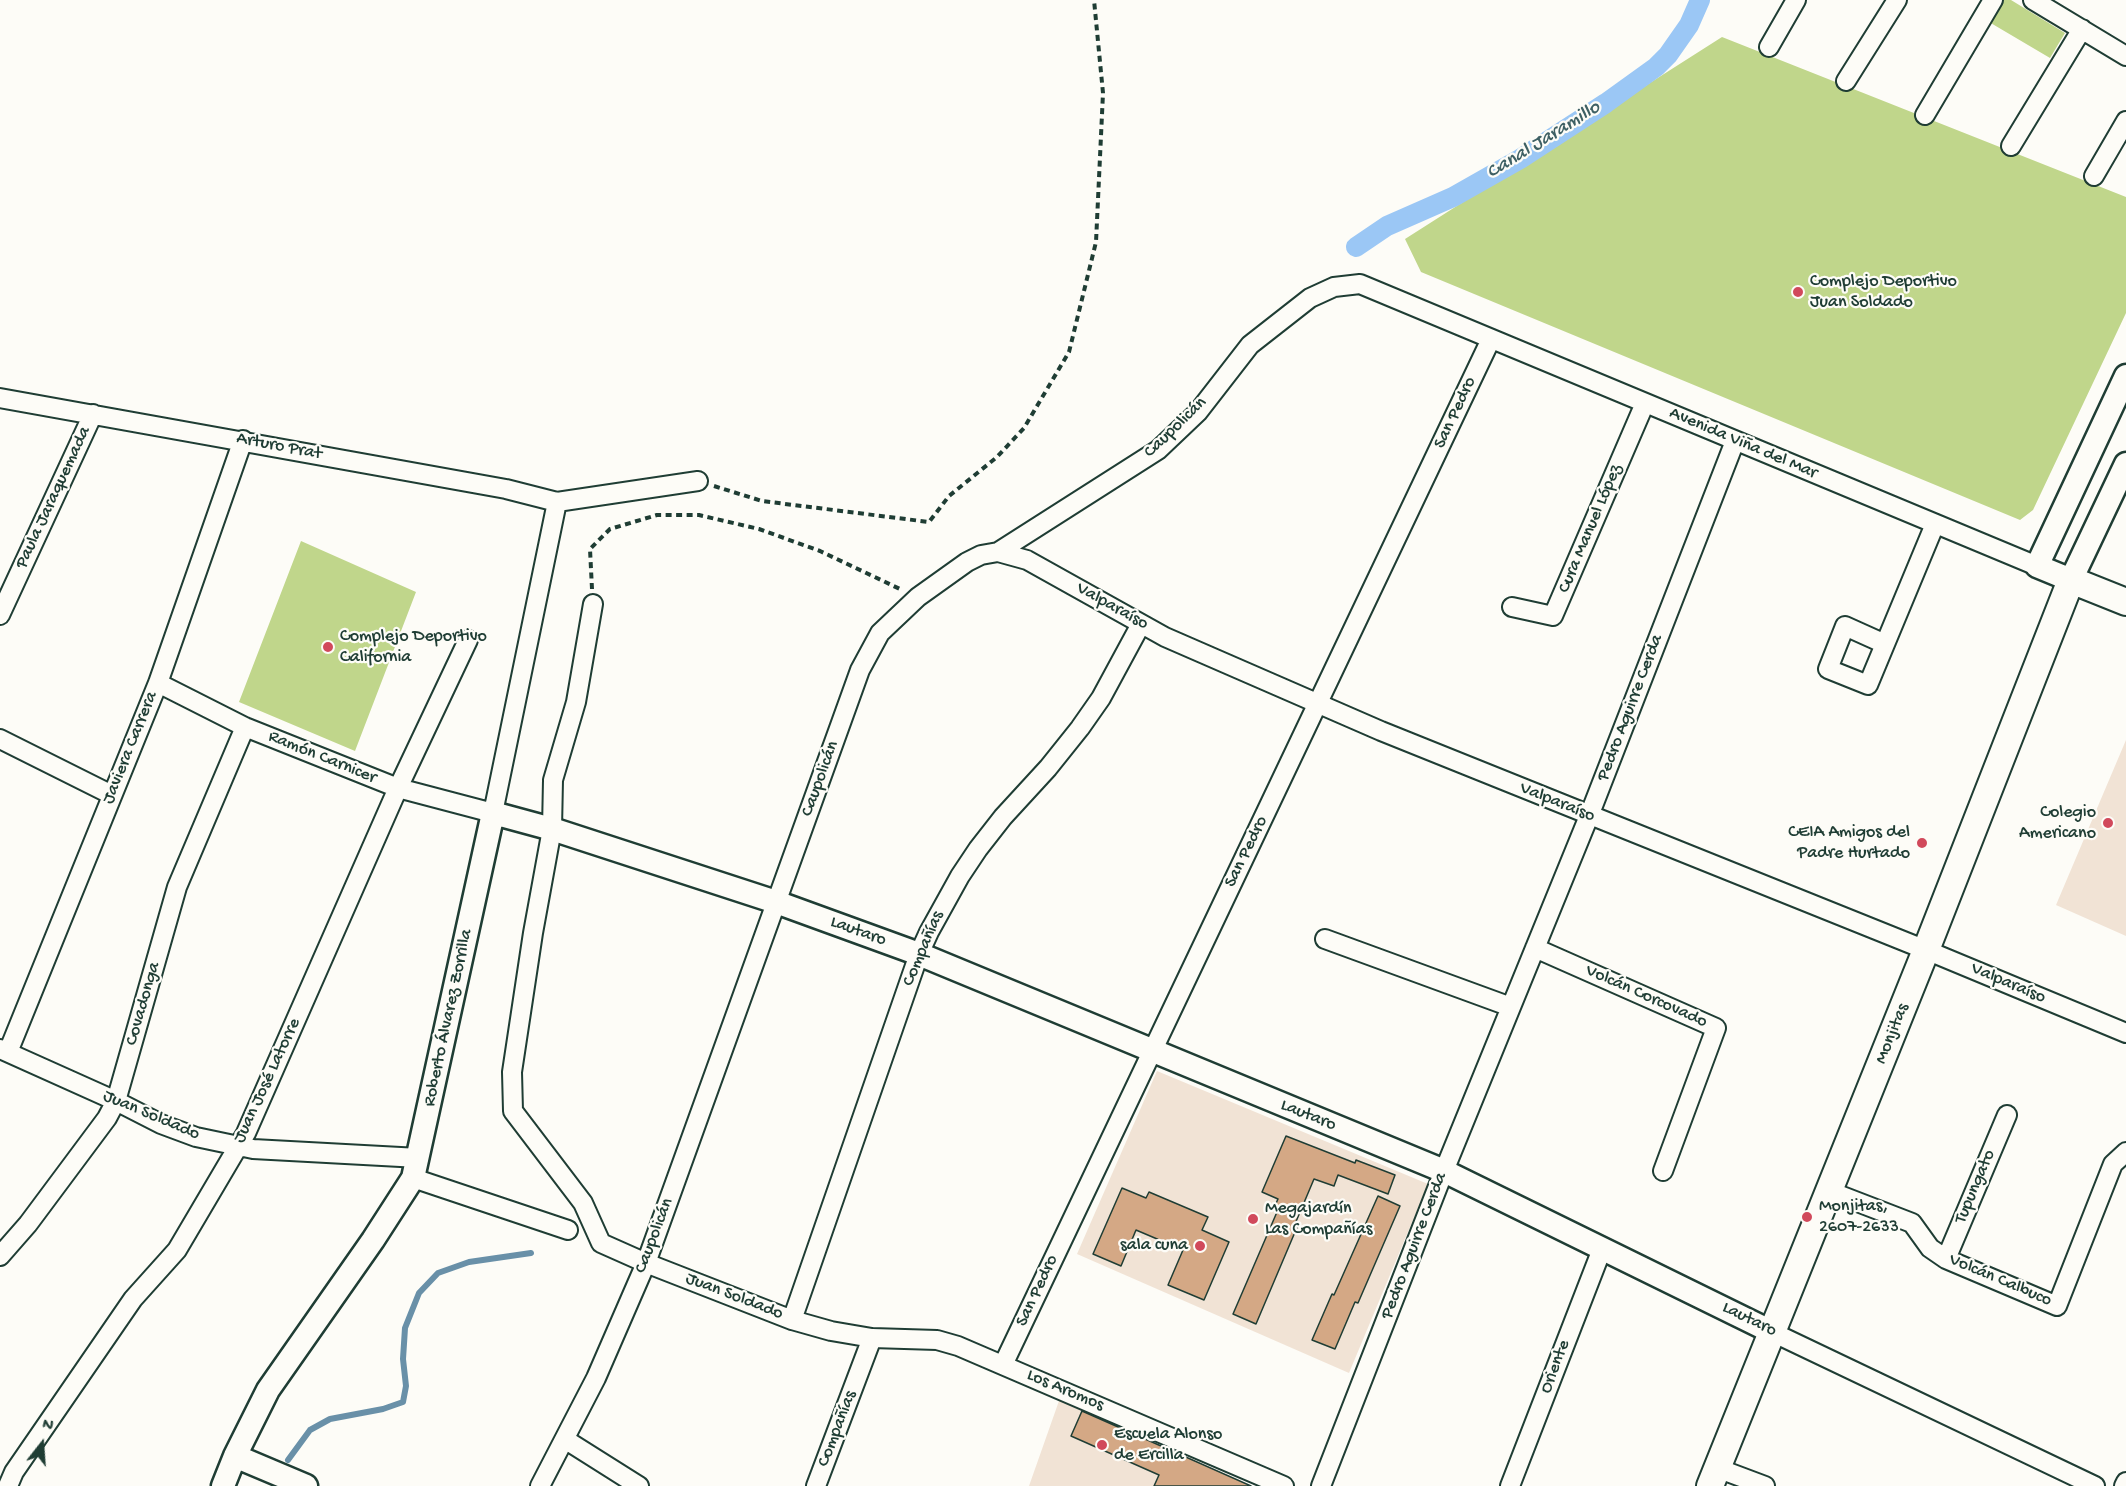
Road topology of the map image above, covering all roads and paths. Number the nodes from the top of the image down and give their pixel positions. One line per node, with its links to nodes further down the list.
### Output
1 (1094, 0): 23 (path)
2 (1796, 0): 7 (street)
3 (1897, 0): 9 (street)
4 (1993, 0): 10 (street)
5 (2033, 0): 6 (street)
6 (2082, 29): 8 (street); 12 (street)
7 (1769, 47)
8 (2126, 56)
9 (1846, 81)
10 (1925, 115)
11 (2126, 121): 13 (street)
12 (2011, 146)
13 (2094, 176)
14 (1360, 284): 15 (street, Avenida Viña del Mar); 26 (street, Caupolicán)
15 (1491, 339): 18 (street, Avenida Viña del Mar); 38 (street, San Pedro)
16 (2126, 376): 27 (street)
17 (0, 398): 19 (street, Arturo Prat)
18 (1645, 403): 21 (street, Avenida Viña del Mar); 32 (street, Cura Manuel López)
19 (93, 414): 20 (street, Arturo Prat); 33 (street, Paula Jaraquemada)
20 (243, 440): 24 (street, Arturo Prat); 37 (street, Javiera Carrera)
21 (1735, 441): 25 (street, Avenida Viña del Mar); 44 (street, Pedro Aguirre Cerda)
22 (2126, 464): 28 (street)
23 (698, 481): 24 (street)
24 (557, 502): 43 (street, Roberto Álvarez Zorrilla)
25 (1935, 524): 27 (street, Avenida Viña del Mar); 36 (street)
26 (998, 552): 29 (street, Caupolicán); 34 (street, Valparaíso)
27 (2037, 566): 28 (street, Avenida Viña del Mar)
28 (2071, 580): 30 (main road, Avenida Viña del Mar); 49 (main road, Monjitas)
29 (918, 597): 31 (path); 46 (street, Caupolicán)
30 (2126, 602)
31 (593, 604): 45 (street)
32 (1512, 607)
33 (0, 615)
34 (1141, 624): 38 (street, Valparaíso); 50 (street, Compañías)
35 (468, 640): 41 (street, Juan José Latorre)
36 (1885, 644)
37 (158, 683): 39 (street, Ramón Carnicer); 42 (street, Javiera Carrera)
38 (1318, 703): 44 (street, Valparaíso); 54 (street, San Pedro)
39 (245, 727): 41 (street, Ramón Carnicer); 55 (street, Covadonga)
40 (0, 739): 42 (street)
41 (398, 788): 43 (street, Ramón Carnicer); 57 (street, Juan José Latorre)
42 (112, 795): 53 (street, Javiera Carrera)
43 (493, 813): 45 (street, Lautaro); 59 (street, Roberto Álvarez Zorrilla)
44 (1590, 816): 48 (street, Pedro Aguirre Cerda); 49 (street, Valparaíso)
45 (552, 829): 46 (street, Lautaro); 67 (street, Juan Soldado)
46 (776, 902): 50 (street, Lautaro); 67 (street, Caupolicán)
47 (1325, 939): 51 (street)
48 (1535, 948): 51 (street, Pedro Aguirre Cerda); 61 (street, Volcán Corcovado)
49 (1926, 950): 52 (street, Valparaíso); 62 (main road, Monjitas)
50 (919, 954): 54 (street, Lautaro); 68 (street, Compañías)
51 (1511, 1007): 60 (street, Pedro Aguirre Cerda)
52 (2126, 1033)
53 (4, 1050): 55 (street, Juan Soldado)
54 (1152, 1052): 60 (street, Lautaro); 71 (street, San Pedro)
55 (116, 1101): 57 (street, Juan Soldado); 65 (street, Covadonga)
56 (2007, 1115): 66 (street, Tupungato)
57 (238, 1147): 59 (street, Juan Soldado); 74 (street, Juan José Latorre)
58 (2126, 1152): 66 (street, Volcán Calbuco)
59 (416, 1168): 63 (street, Juan Soldado); 73 (street, Roberto Álvarez Zorrilla)
60 (1444, 1171): 64 (street, Lautaro); 82 (street, Pedro Aguirre Cerda)
61 (1663, 1171)
62 (1829, 1191): 66 (street, Volcán Calbuco); 69 (main road, Monjitas)
63 (568, 1230)
64 (1602, 1249): 69 (street, Lautaro); 83 (street, Oriente)
65 (0, 1256)
66 (1946, 1259)
67 (646, 1263): 68 (street, Juan Soldado); 72 (street, Caupolicán)
68 (792, 1320): 70 (street, Juan Soldado)
69 (1772, 1332): 75 (main road, Monjitas); 85 (street, Lautaro)
70 (872, 1338): 71 (street, Los Aromos); 80 (street, Compañías)
71 (1003, 1365): 81 (street, Los Aromos)
72 (566, 1440): 78 (street, Caupolicán); 79 (street)
73 (235, 1456): 76 (street, Roberto Álvarez Zorrilla); 77 (street)
74 (7, 1475)
75 (1713, 1477): 84 (street)
76 (223, 1486)
77 (306, 1486)
78 (540, 1486)
79 (639, 1486)
80 (816, 1486)
81 (1284, 1486)
82 (1321, 1486)
83 (1510, 1486)
84 (1765, 1486)
85 (2095, 1486)

